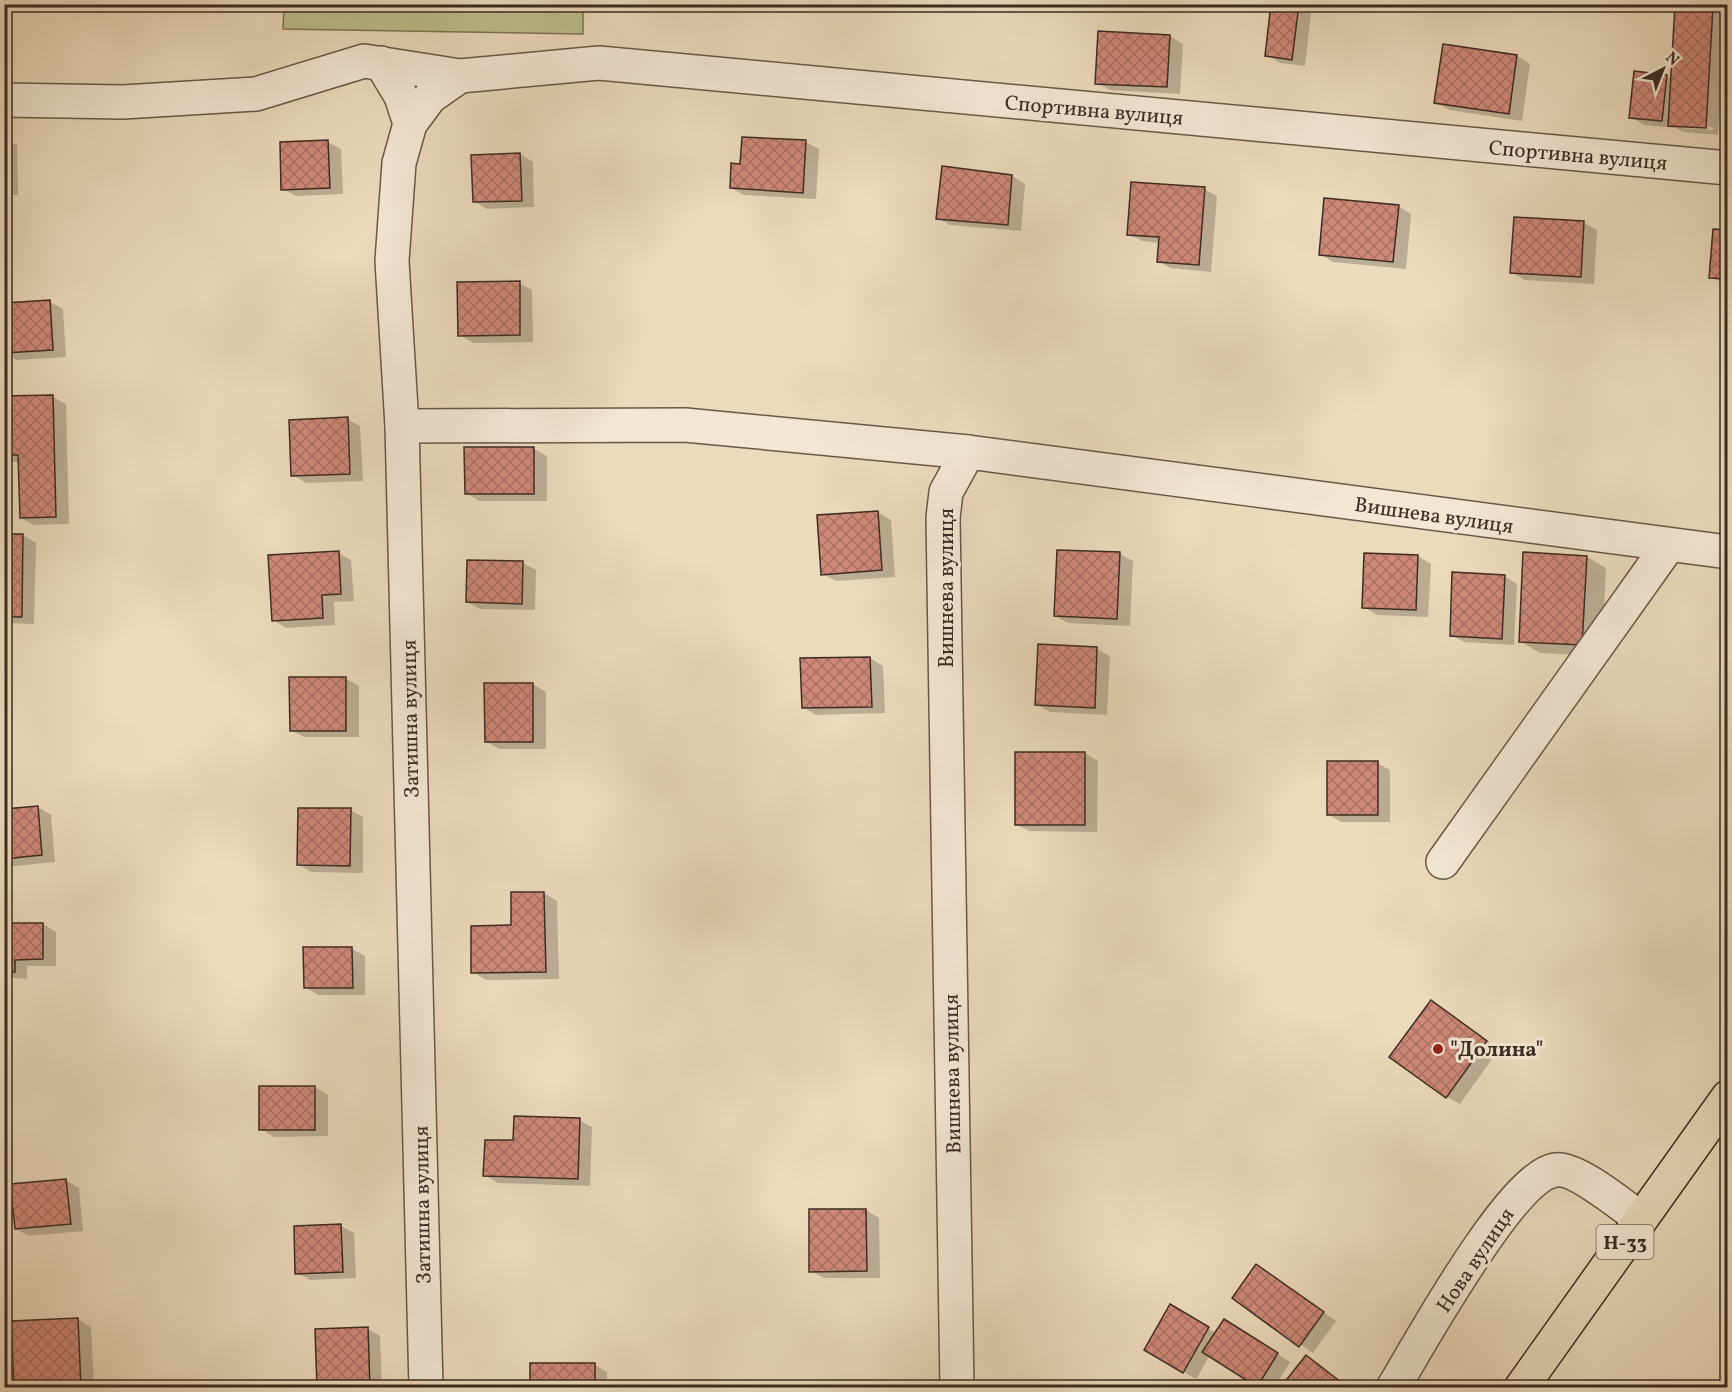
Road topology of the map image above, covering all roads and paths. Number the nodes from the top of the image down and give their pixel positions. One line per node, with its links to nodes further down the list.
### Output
1 (381, 63): 2 (street); 3 (street); 4 (street)
2 (460, 76): 4 (street, Затишна вулиця); 5 (street, Спортивна вулиця)
3 (4, 100)
4 (410, 123): 6 (street, Затишна вулиця)
5 (1728, 168)
6 (402, 426): 7 (street); 13 (street, Затишна вулиця)
7 (968, 452): 8 (street, Вишнева вулиця); 14 (street, Вишнева вулиця)
8 (1668, 546): 9 (street, Вишнева вулиця); 10 (street)
9 (1728, 552)
10 (1443, 862)
11 (1728, 1097): 12 (main road, Н-33)
12 (1641, 1219): 15 (street, Нова вулиця); 16 (main road, Н-33)
13 (426, 1388)
14 (957, 1388)
15 (1393, 1388)
16 (1521, 1388)

